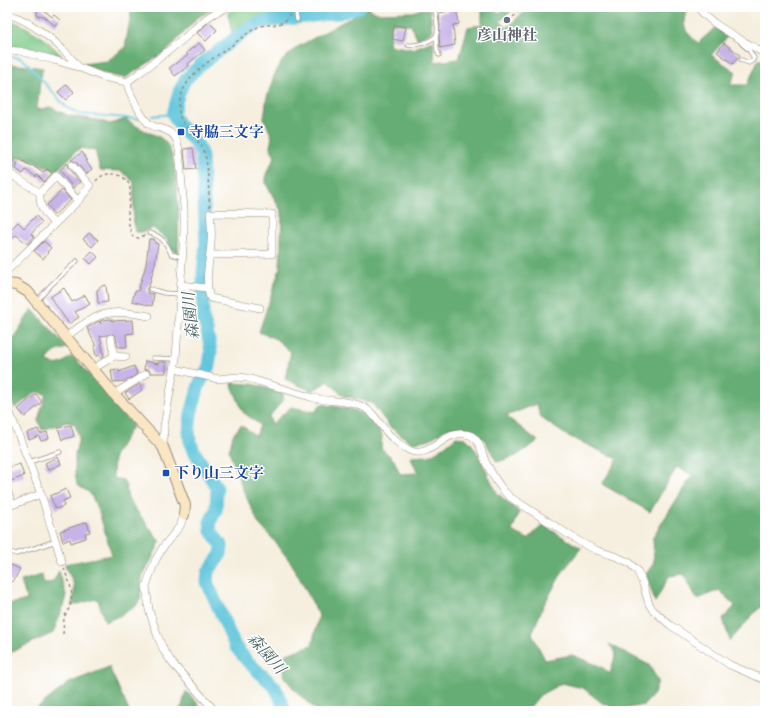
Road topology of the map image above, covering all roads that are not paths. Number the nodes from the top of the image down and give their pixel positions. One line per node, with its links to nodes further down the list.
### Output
1 (230, 7): 15 (street)
2 (295, 7): 6 (lane)
3 (434, 7): 7 (lane)
4 (698, 7): 8 (street)
5 (7, 15): 14 (street)
6 (297, 20)
7 (436, 36): 9 (lane); 12 (lane)
8 (737, 37): 11 (street); 13 (lane)
9 (408, 45)
10 (7, 50): 14 (street)
11 (765, 54)
12 (439, 55)
13 (741, 60)
14 (78, 67): 15 (street)
15 (127, 82): 23 (street)
16 (72, 165): 19 (street)
17 (12, 175): 18 (street)
18 (40, 193): 19 (street); 20 (street)
19 (78, 202): 20 (street)
20 (54, 224): 25 (street)
21 (149, 233): 23 (lane)
22 (210, 255): 22 (street); 28 (street)
23 (182, 257): 27 (street)
24 (77, 261): 31 (lane)
25 (7, 271)
26 (7, 284): 31 (street)
27 (180, 285): 28 (street); 30 (street)
28 (207, 288): 32 (street)
29 (150, 289): 30 (lane)
30 (180, 294): 39 (street)
31 (36, 302): 34 (street)
32 (260, 308)
33 (149, 316): 34 (street)
34 (66, 337): 40 (street)
35 (111, 338): 36 (street)
36 (114, 356): 37 (street); 40 (street)
37 (126, 357)
38 (153, 358): 39 (lane)
39 (176, 359): 41 (street)
40 (93, 369): 43 (street)
41 (175, 369): 45 (street); 54 (street)
42 (146, 374): 43 (street)
43 (114, 394): 45 (street)
44 (7, 404): 47 (street)
45 (163, 447): 50 (street)
46 (60, 452): 47 (lane)
47 (29, 462): 49 (street)
48 (7, 489): 49 (street)
49 (41, 494): 51 (street)
50 (184, 515): 55 (street)
51 (56, 541): 52 (lane); 53 (street)
52 (7, 551)
53 (62, 562)
54 (765, 680)
55 (215, 711)

